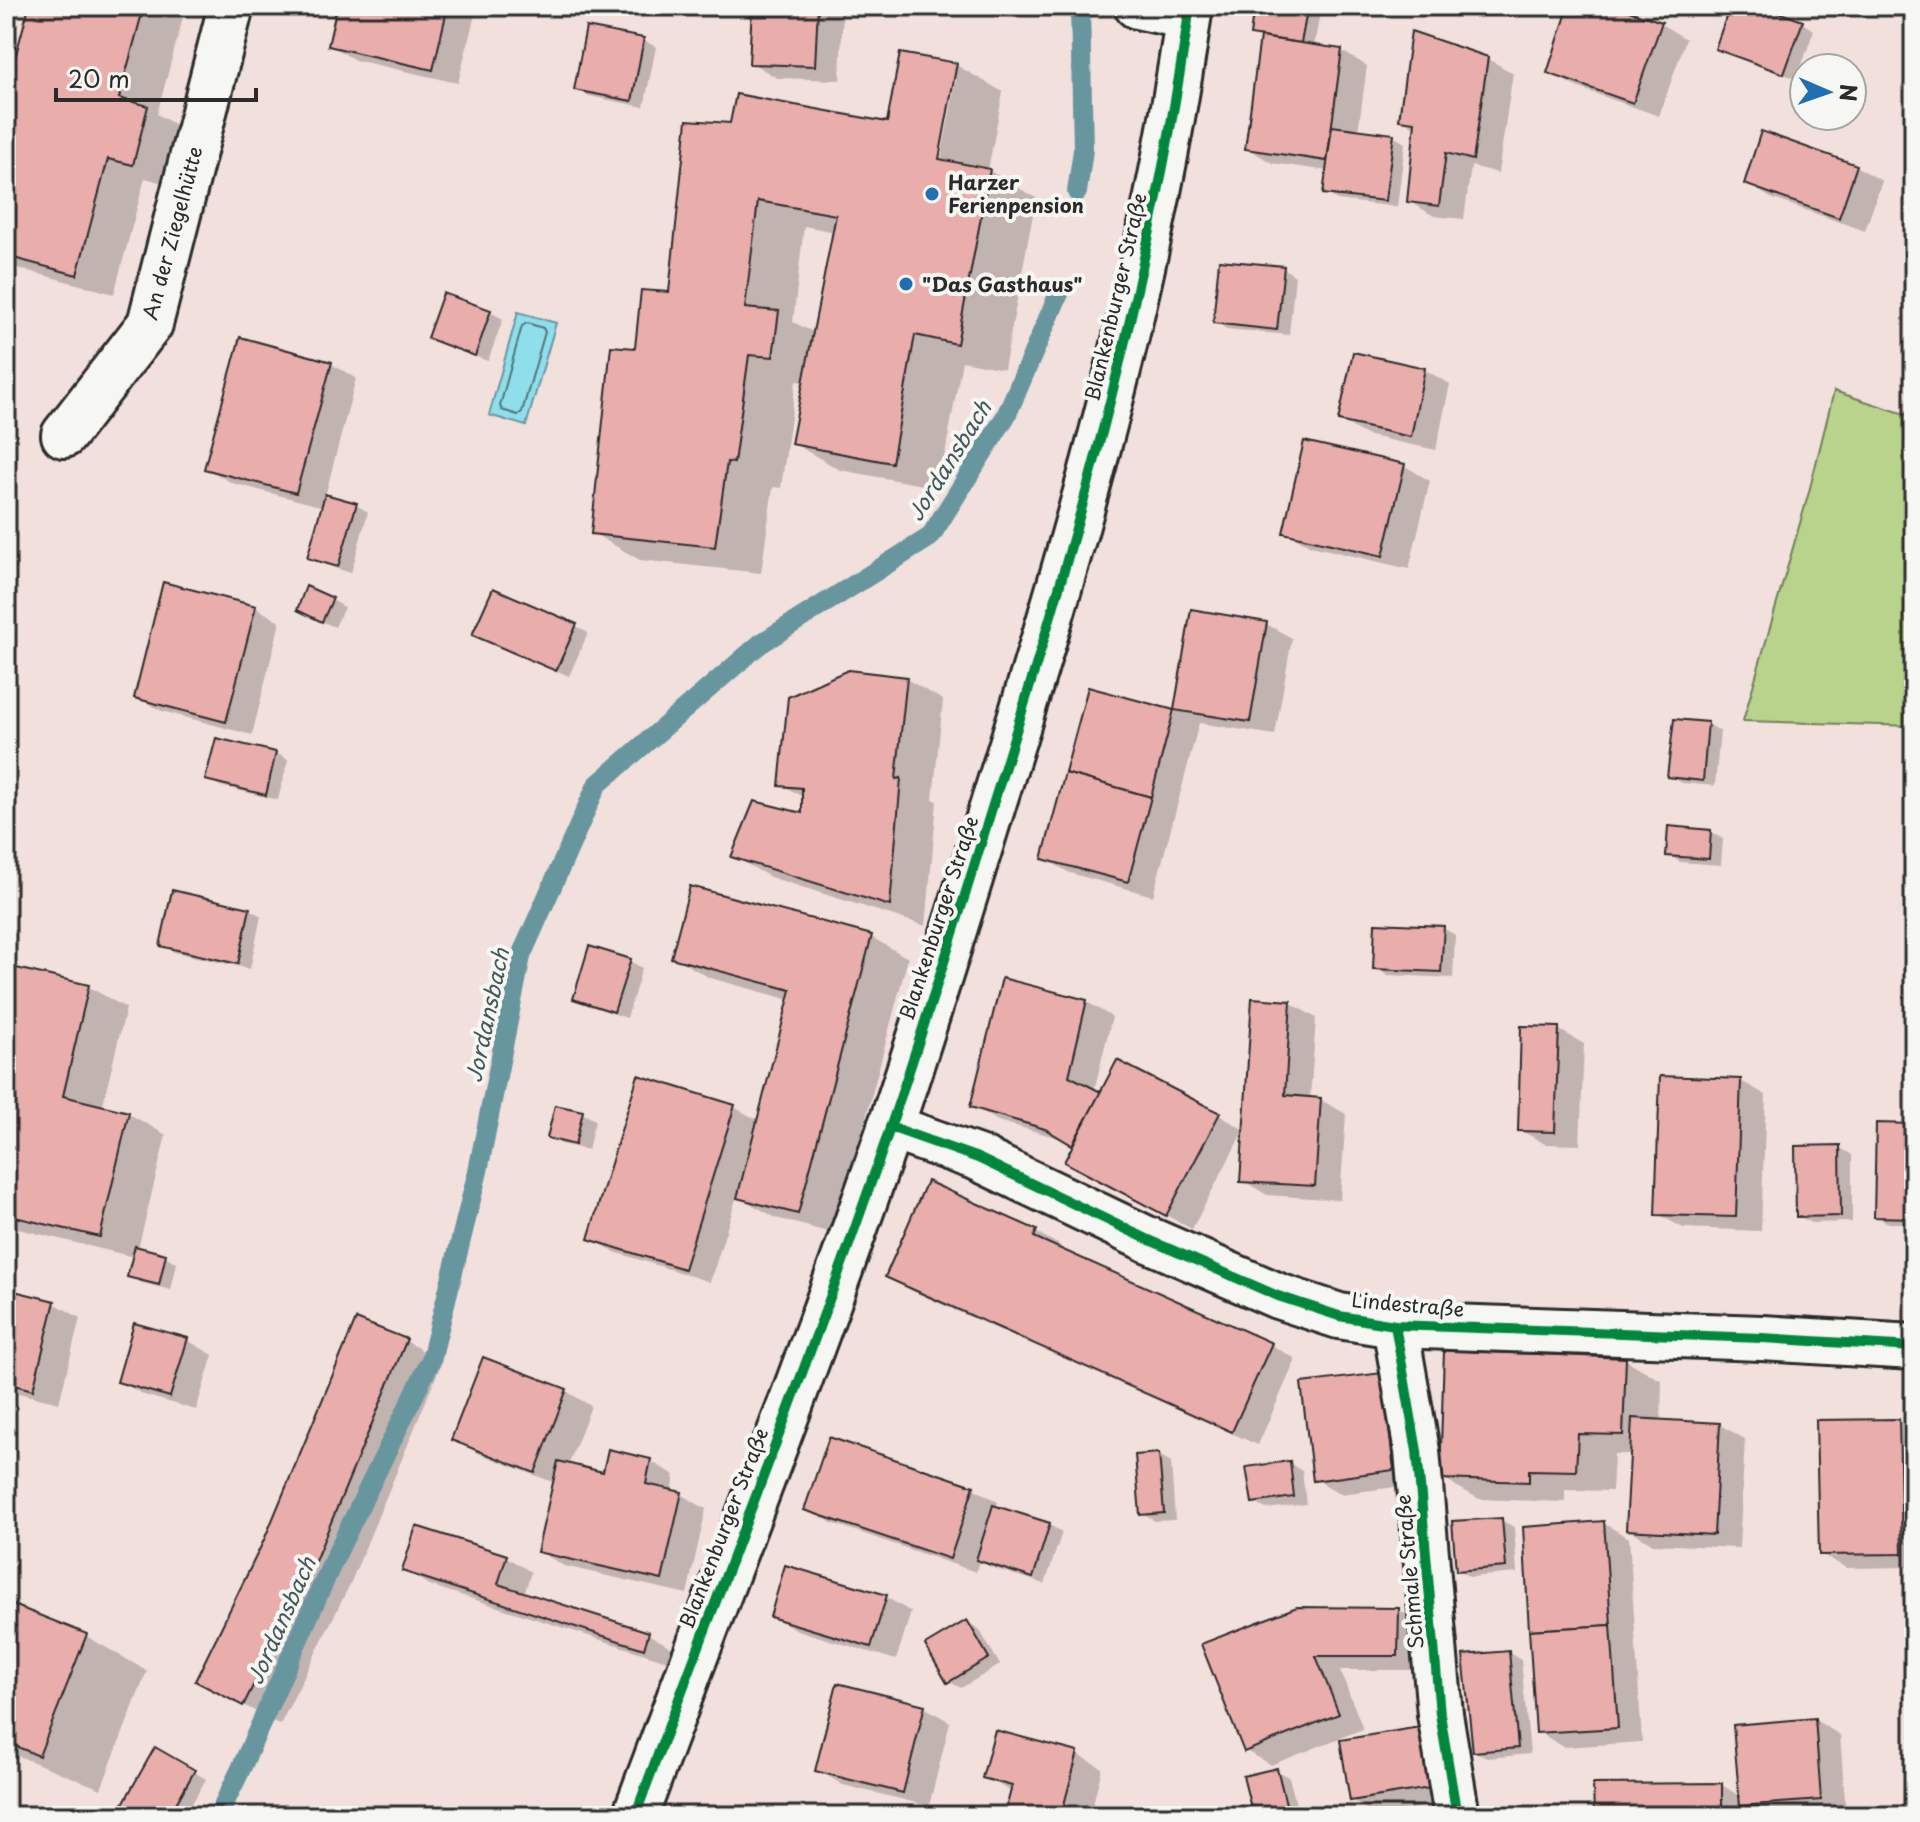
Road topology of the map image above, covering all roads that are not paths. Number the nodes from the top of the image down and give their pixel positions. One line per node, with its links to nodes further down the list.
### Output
1 (231, 6): 4 (street, An der Ziegelhütte)
2 (1137, 6): 3 (street)
3 (1189, 11): 5 (street, Blankenburger Straße)
4 (64, 435)
5 (890, 1127): 6 (street, Lindestraße); 8 (street, Blankenburger Straße)
6 (1395, 1325): 7 (street, Lindestraße); 9 (street, Schmale Straße)
7 (1914, 1347)
8 (635, 1816)
9 (1457, 1816)

